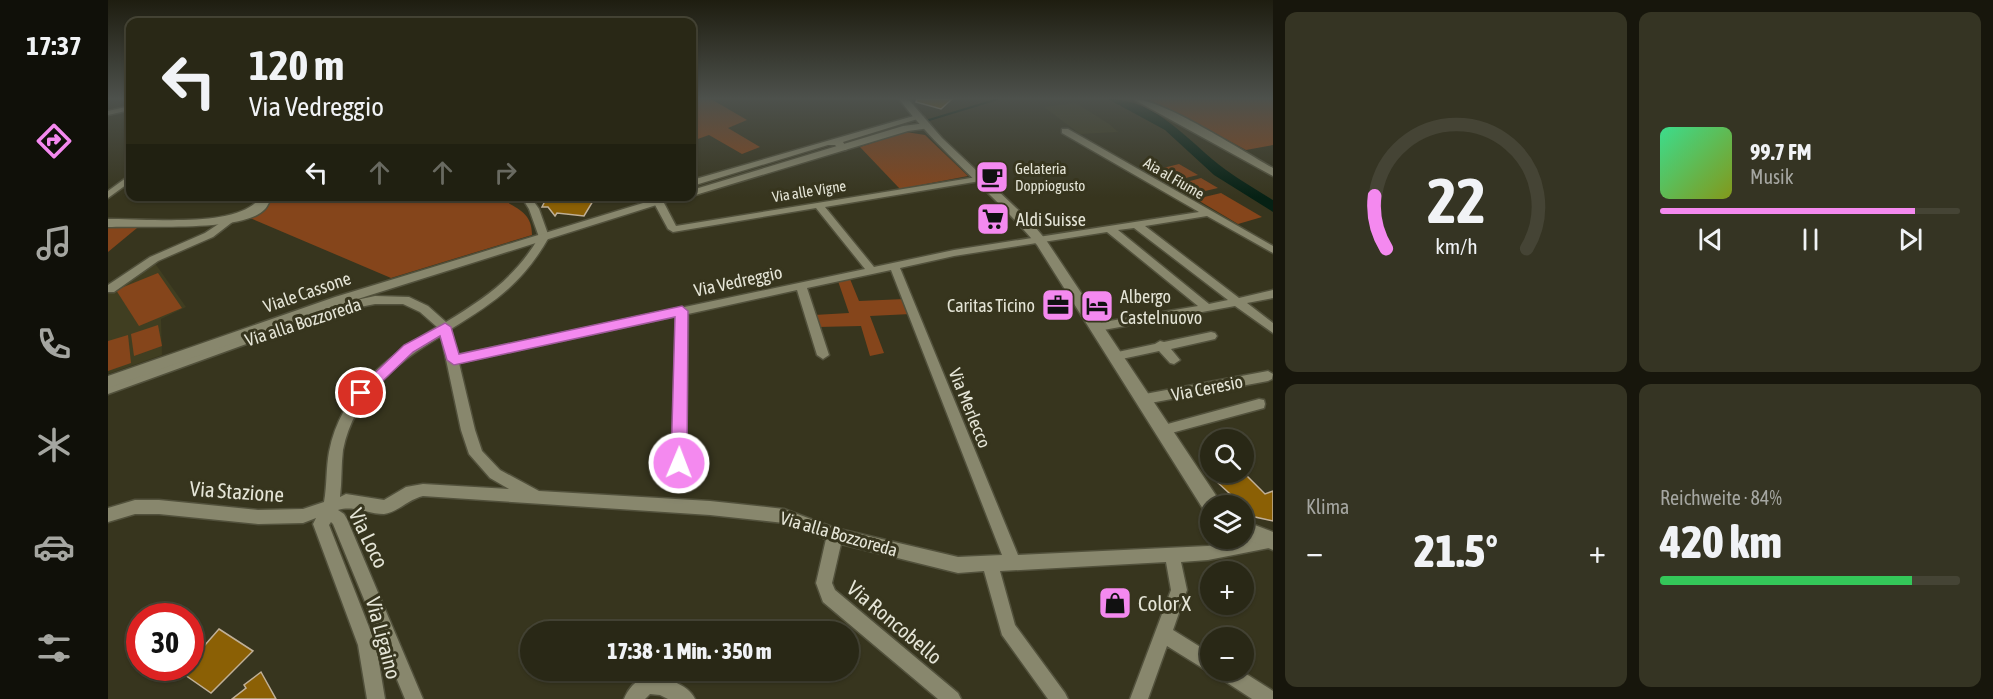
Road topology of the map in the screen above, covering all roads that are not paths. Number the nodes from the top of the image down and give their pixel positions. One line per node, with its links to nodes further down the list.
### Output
1 (893, 132): 5 (street)
2 (933, 132): 7 (street, Via Ceresio)
3 (1066, 132): 17 (street, Aia al Fiume)
4 (1200, 132): 6 (street)
5 (840, 145): 9 (street); 10 (street)
6 (1273, 173)
7 (980, 178): 16 (street, Via alle Vigne); 23 (street, Via Ceresio)
8 (126, 181): 11 (street)
9 (696, 182)
10 (696, 192)
11 (108, 195)
12 (266, 201): 18 (street)
13 (528, 201): 22 (street)
14 (665, 201): 15 (street)
15 (659, 203): 16 (street, Via alle Vigne); 22 (street)
16 (818, 204): 26 (street)
17 (1208, 213): 20 (street, Via Vedreggio); 24 (street, Aia al Fiume)
18 (232, 218): 19 (street); 28 (street)
19 (108, 223)
20 (1136, 224): 21 (street, Via Vedreggio); 30 (street)
21 (1110, 229): 23 (street, Via Vedreggio); 31 (street)
22 (544, 237): 33 (street, Via Loco); 43 (street, Viale Cassone)
23 (1038, 239): 25 (street, Via Vedreggio); 34 (street, Via Ceresio)
24 (1273, 250)
25 (894, 265): 26 (street, Via Vedreggio); 58 (street, Via Merlecco)
26 (872, 270): 27 (street, Via Vedreggio)
27 (801, 286): 32 (street, Via Vedreggio); 38 (street, Via Vedreggio)
28 (110, 289)
29 (1273, 294): 30 (street)
30 (1237, 301): 31 (street); 35 (street)
31 (1207, 308): 34 (street)
32 (682, 311): 40 (street, Via Vedreggio); 48 (street, Via Vedreggio)
33 (445, 327): 40 (street, Via alla Bozzoreda); 44 (street, Via alla Bozzoreda); 51 (street, Via Loco)
34 (1098, 327): 39 (street, Via Ceresio)
35 (1273, 329)
36 (1210, 336): 37 (street)
37 (1160, 345): 39 (street); 41 (street, Via Ceresio)
38 (823, 355)
39 (1117, 357): 45 (street, Via Ceresio)
40 (454, 360): 50 (street, Via alla Bozzoreda)
41 (1174, 360)
42 (1268, 376): 45 (street, Via Ceresio)
43 (108, 382)
44 (108, 389)
45 (1145, 399): 47 (street, Via Ceresio)
46 (1259, 404): 47 (street, Via Ceresio)
47 (1164, 430): 49 (street, Via Ceresio)
48 (679, 463)
49 (1205, 495)
50 (537, 497): 51 (street, Via Stazione); 53 (street, Via alla Bozzoreda)
51 (331, 509): 52 (street, Via Stazione); 63 (street, Via Ligaino); 64 (street, Via Loco)
52 (108, 515)
53 (835, 535): 59 (street, Via alla Bozzoreda); 67 (street, Via Roncobello)
54 (1254, 541): 55 (street)
55 (1271, 541)
56 (1218, 549): 57 (street, Via alla Bozzoreda)
57 (1172, 554): 58 (street, Via alla Bozzoreda); 60 (street)
58 (1013, 563): 59 (street, Via alla Bozzoreda)
59 (990, 565): 68 (street)
60 (1162, 633): 61 (street); 69 (street)
61 (1200, 657)
62 (1240, 681): 70 (street)
63 (376, 699)
64 (414, 699)
65 (633, 699): 66 (street)
66 (686, 699)
67 (952, 699)
68 (1059, 699)
69 (1139, 699)
70 (1269, 699)

